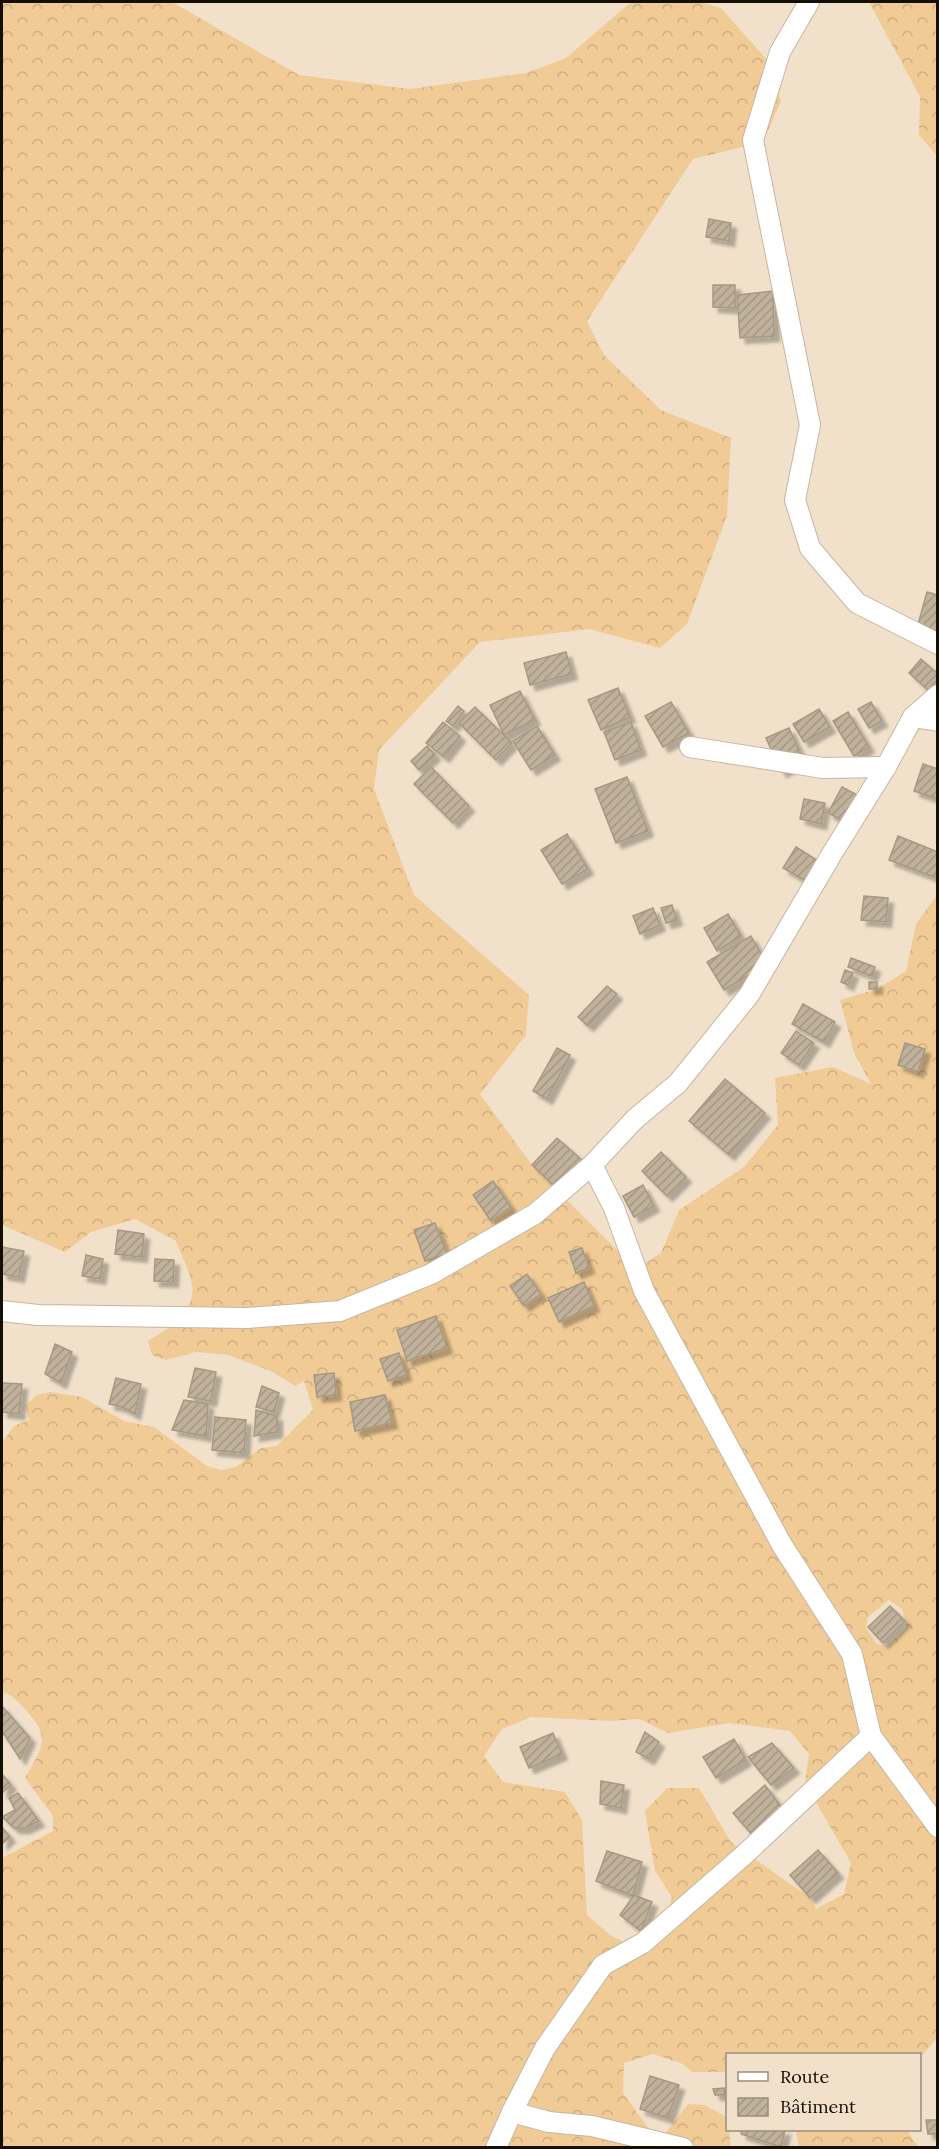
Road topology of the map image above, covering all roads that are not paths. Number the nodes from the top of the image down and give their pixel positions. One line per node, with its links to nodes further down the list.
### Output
1 (809, 2): 2 (street)
2 (938, 644)
3 (938, 694): 4 (street)
4 (913, 717): 5 (street); 7 (street)
5 (938, 721)
6 (690, 747): 7 (street)
7 (886, 767): 8 (street)
8 (592, 1165): 9 (street); 10 (street)
9 (2, 1311)
10 (871, 1736): 11 (street); 12 (street)
11 (938, 1827)
12 (512, 2112): 13 (street); 14 (street)
13 (496, 2148)
14 (683, 2148)

